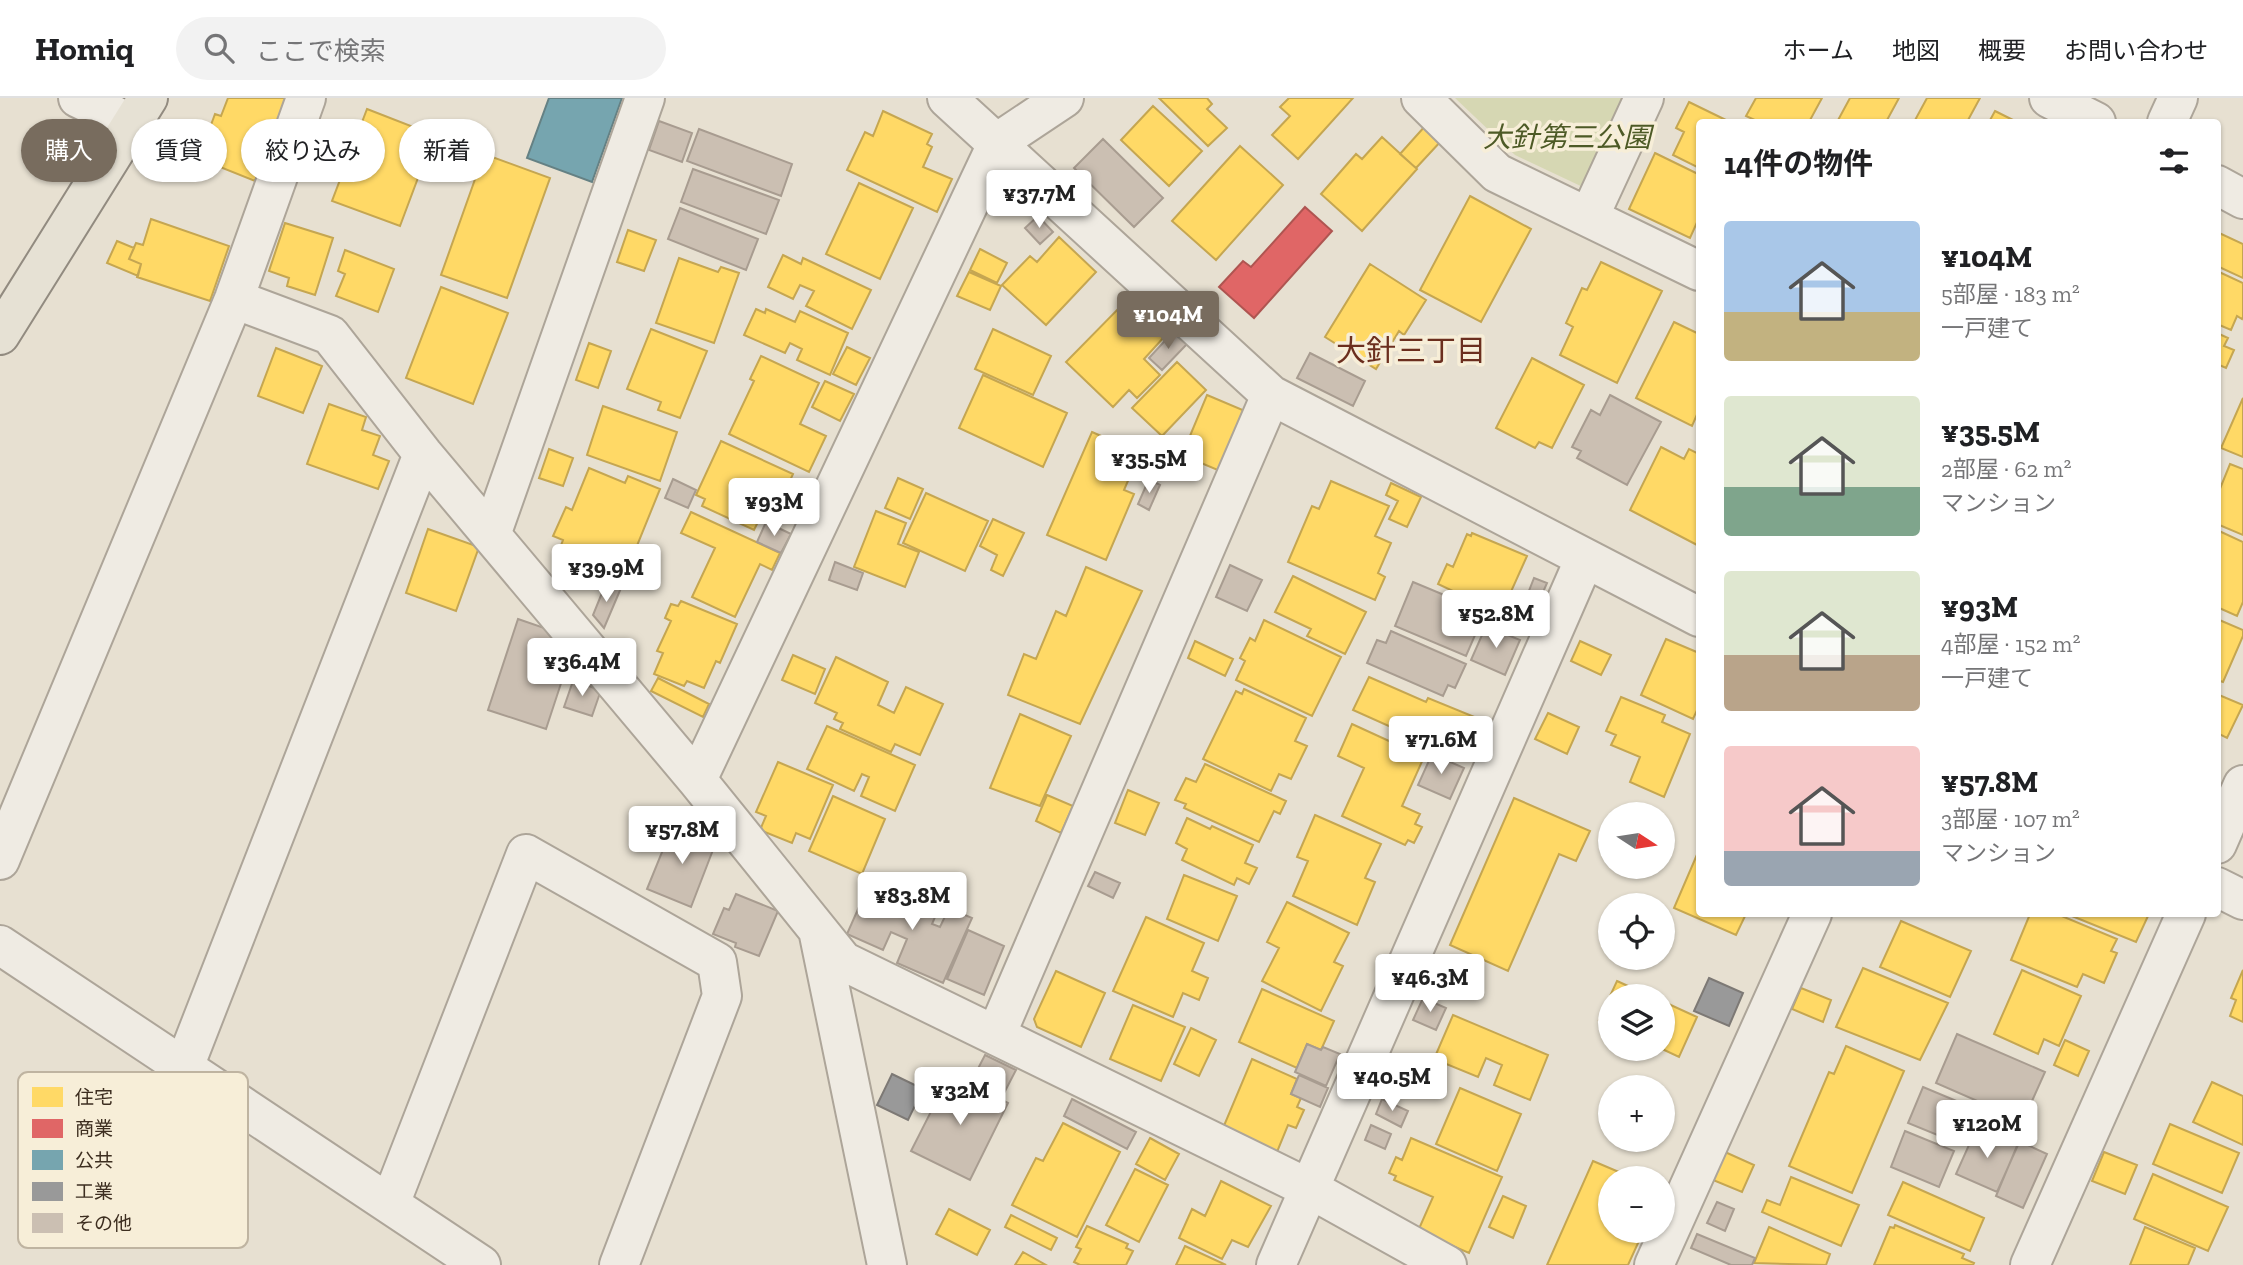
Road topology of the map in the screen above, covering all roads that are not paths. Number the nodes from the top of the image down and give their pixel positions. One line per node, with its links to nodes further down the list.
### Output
1 (78, 98): 10 (street)
2 (306, 98): 18 (street)
3 (645, 98): 22 (street)
4 (947, 98): 13 (street)
5 (1064, 98): 13 (street)
6 (1421, 98): 16 (street)
7 (1644, 98): 16 (street)
8 (2049, 98): 11 (street)
9 (2178, 98): 12 (street)
10 (140, 111): 19 (main road)
11 (2090, 119)
12 (2168, 119)
13 (998, 142): 20 (street); 25 (street)
14 (2221, 187): 15 (street)
15 (2243, 199)
16 (1588, 217): 17 (street)
17 (1696, 270)
18 (234, 299): 21 (street); 28 (street)
19 (0, 334)
20 (1271, 394): 23 (street); 35 (street)
21 (423, 454): 22 (street); 36 (street)
22 (491, 535): 25 (street)
23 (1585, 558): 24 (street); 39 (street)
24 (1696, 615)
25 (696, 780): 33 (street)
26 (2243, 786): 27 (street)
27 (2221, 835)
28 (0, 860)
29 (2221, 889): 30 (street)
30 (2243, 900)
31 (1811, 917): 46 (street)
32 (2185, 917): 47 (street)
33 (817, 928): 35 (street); 43 (street)
34 (0, 945): 36 (street)
35 (996, 1035): 39 (street)
36 (184, 1067): 37 (street)
37 (192, 1072)
38 (248, 1110): 40 (street)
39 (1310, 1189): 44 (street); 45 (street)
40 (390, 1204): 41 (street); 42 (street)
41 (481, 1265)
42 (619, 1265)
43 (887, 1265)
44 (1276, 1265)
45 (1447, 1265)
46 (1654, 1265)
47 (2030, 1265)

